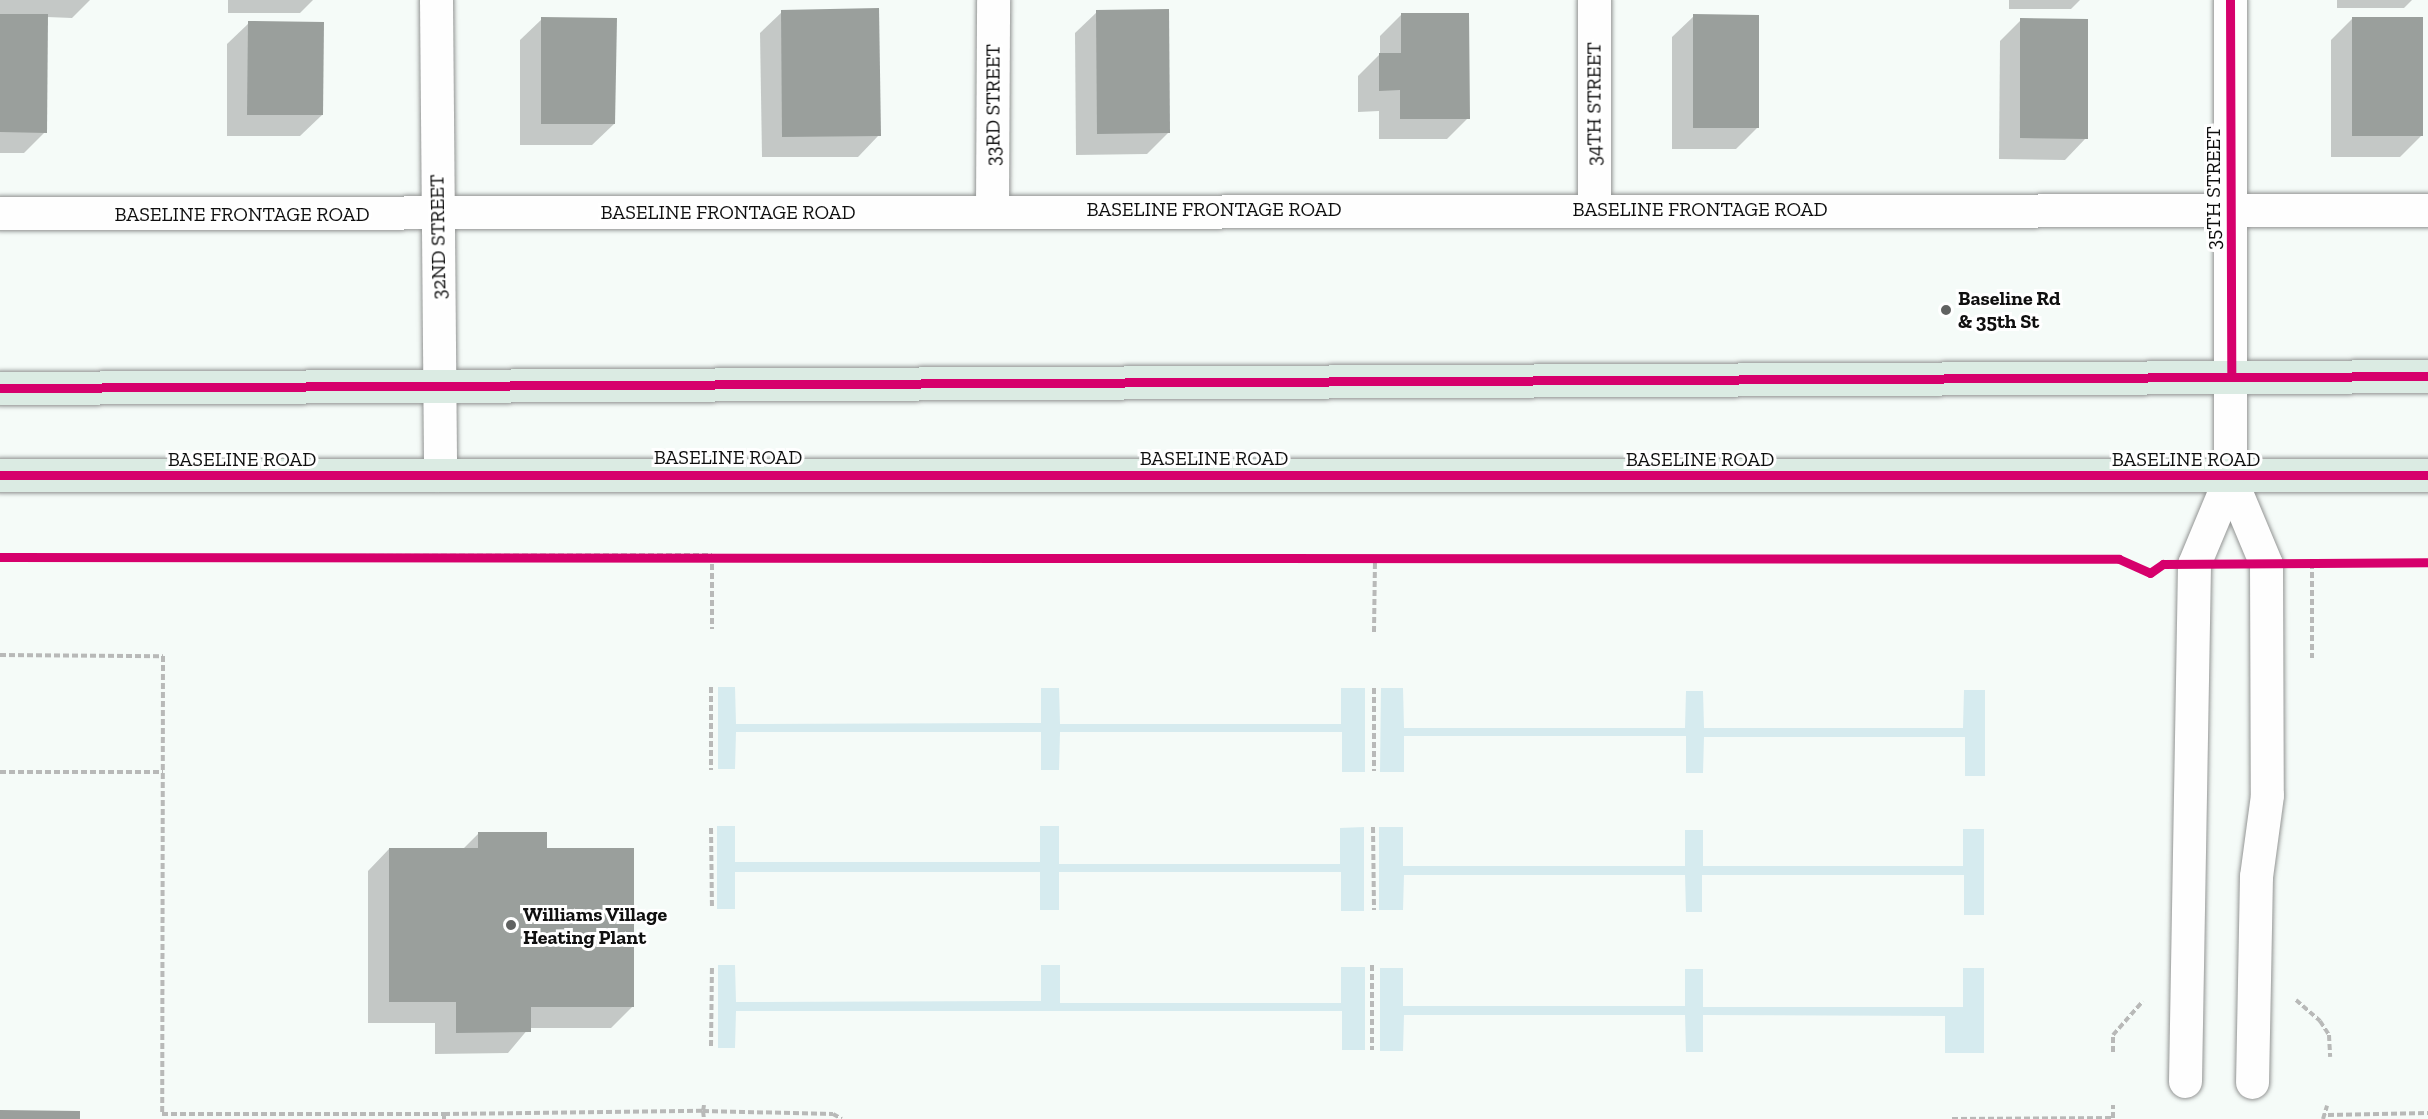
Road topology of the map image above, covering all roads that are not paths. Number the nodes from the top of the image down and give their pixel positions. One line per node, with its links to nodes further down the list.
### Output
1 (436, 0): 10 (street, 32ND STREET)
2 (993, 0): 6 (street, 33RD STREET)
3 (1594, 0): 5 (street, 34TH STREET)
4 (2230, 0): 8 (street, 35TH STREET)
5 (1594, 208): 6 (street, BASELINE FRONTAGE ROAD); 8 (street, BASELINE FRONTAGE ROAD)
6 (992, 210): 10 (street, BASELINE FRONTAGE ROAD)
7 (2428, 210): 8 (street, BASELINE FRONTAGE ROAD)
8 (2231, 212): 11 (street, 35TH STREET)
9 (0, 213): 10 (street, BASELINE FRONTAGE ROAD)
10 (436, 214): 13 (street, 32ND STREET)
11 (2231, 376): 12 (main road); 13 (main road); 18 (street, 35TH STREET)
12 (2428, 376)
13 (441, 384): 14 (main road); 16 (street, 32ND STREET)
14 (0, 388)
15 (0, 475): 16 (main road, BASELINE ROAD)
16 (440, 475): 18 (main road, BASELINE ROAD)
17 (2428, 475): 18 (main road, BASELINE ROAD)
18 (2230, 478): 19 (street); 20 (street)
19 (2185, 1081)
20 (2252, 1082)

